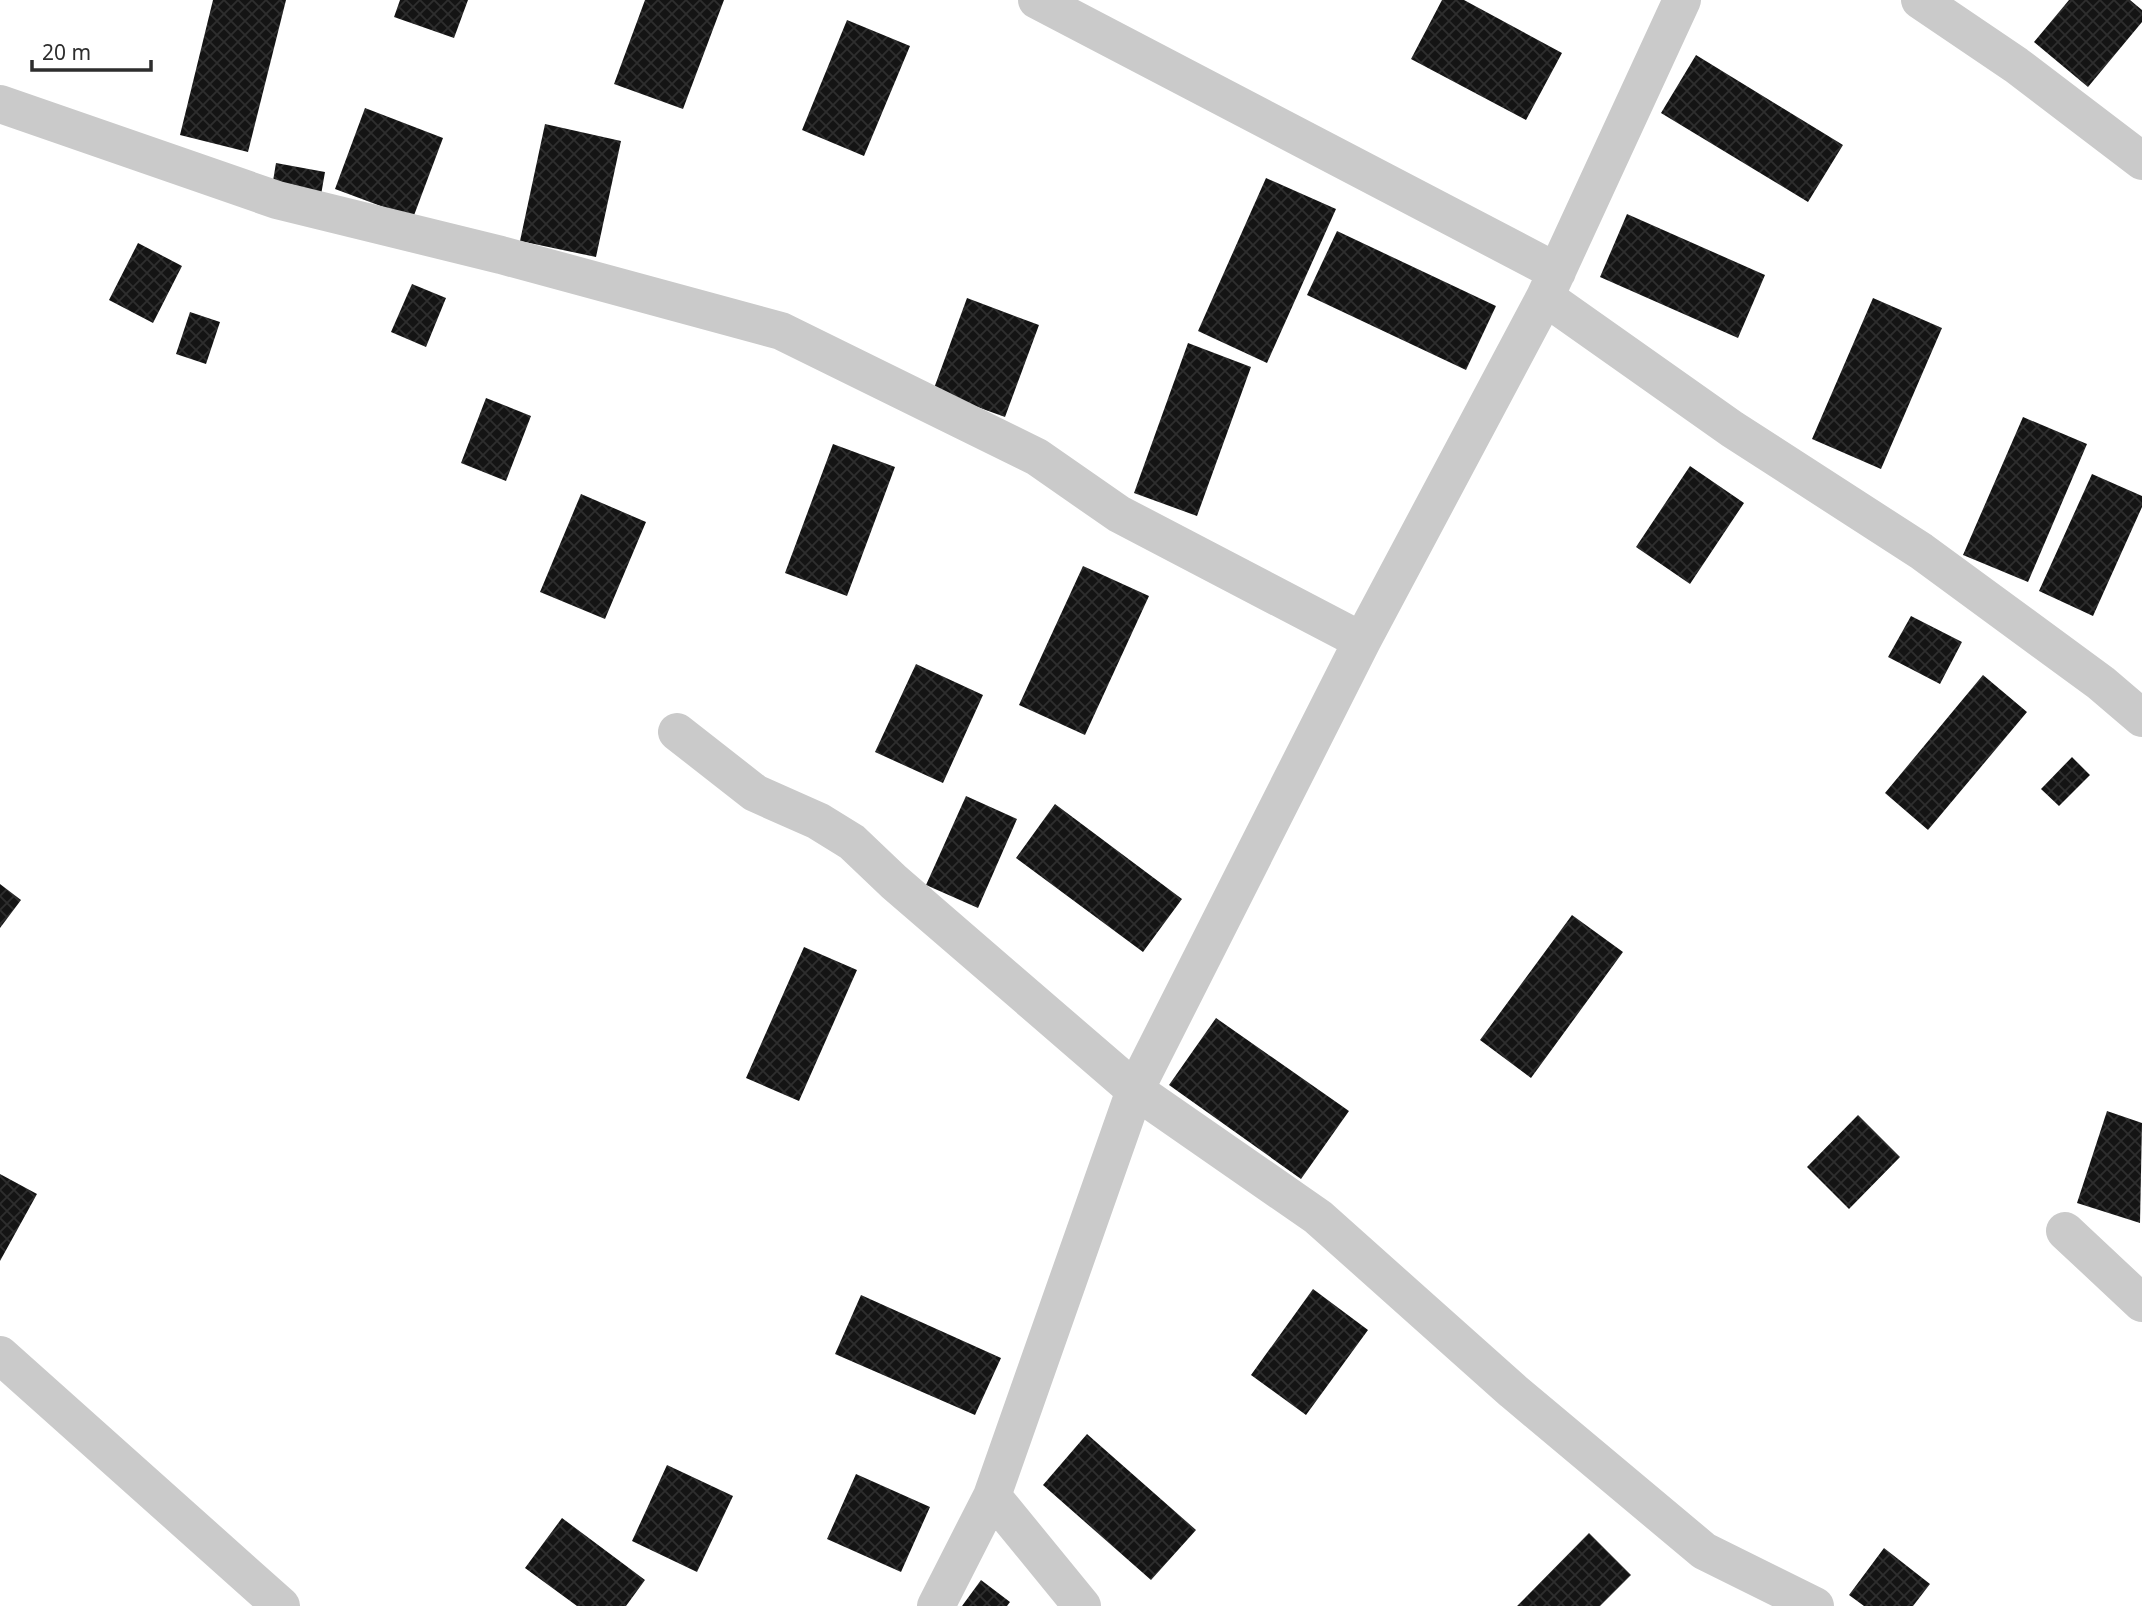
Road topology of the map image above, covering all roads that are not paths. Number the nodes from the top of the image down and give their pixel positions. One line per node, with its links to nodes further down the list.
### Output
1 (1037, 0): 6 (street)
2 (1682, 0): 6 (street)
3 (1920, 0): 5 (street)
4 (0, 104): 7 (street)
5 (2142, 161)
6 (1551, 285): 7 (street); 8 (street)
7 (1362, 641): 10 (street)
8 (2142, 718)
9 (677, 732): 10 (street)
10 (1135, 1090): 14 (street); 18 (street)
11 (2065, 1231): 12 (street)
12 (2142, 1303)
13 (0, 1356): 15 (street)
14 (992, 1496): 16 (street); 17 (street)
15 (281, 1606)
16 (936, 1606)
17 (1082, 1606)
18 (1815, 1606)

